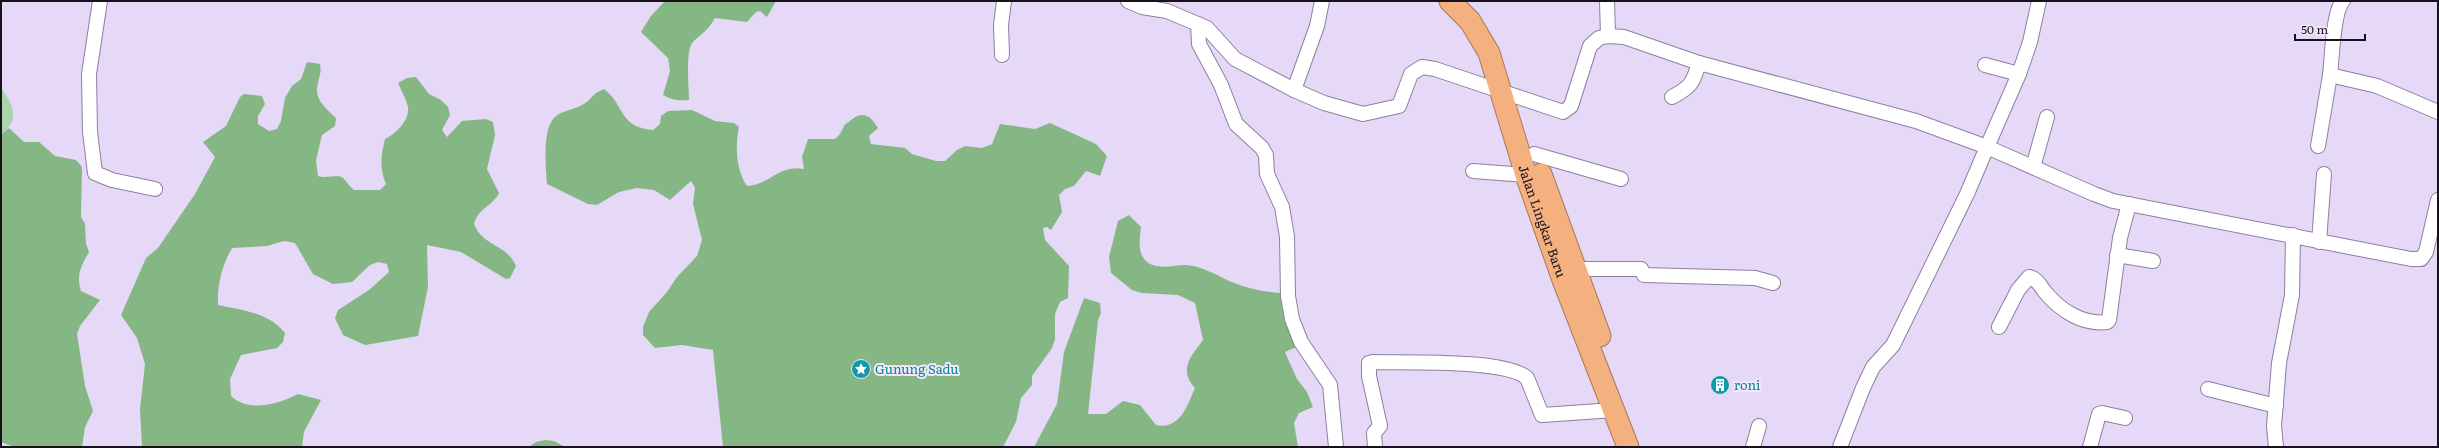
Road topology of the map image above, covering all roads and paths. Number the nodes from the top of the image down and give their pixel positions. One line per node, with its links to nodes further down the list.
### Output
1 (100, 1): 30 (street)
2 (1004, 1): 12 (street)
3 (1128, 1): 10 (street)
4 (1322, 1): 17 (street)
5 (1450, 1): 18 (highway, Jalan Lingkar Baru)
6 (1467, 1): 18 (highway, Jalan Lingkar Baru)
7 (1607, 1): 11 (street)
8 (2039, 1): 15 (street)
9 (2343, 1): 16 (street)
10 (1198, 24): 17 (street); 45 (street)
11 (1608, 36): 13 (street); 18 (street)
12 (1002, 55)
13 (1699, 63): 19 (street); 23 (street)
14 (1985, 65): 15 (street)
15 (2019, 74): 23 (street)
16 (2330, 75): 20 (street); 22 (street)
17 (1294, 90): 18 (street)
18 (1509, 94): 24 (highway, Jalan Lingkar Baru); 28 (highway, Jalan Lingkar Baru)
19 (1672, 97)
20 (2438, 112)
21 (2047, 117): 25 (street)
22 (2318, 146)
23 (1987, 147): 25 (street); 50 (street)
24 (1534, 154): 29 (street); 37 (highway, Jalan Lingkar Baru)
25 (2033, 168): 32 (street)
26 (1473, 171): 28 (street)
27 (2324, 174): 34 (street)
28 (1526, 175): 42 (highway, Jalan Lingkar Baru)
29 (1621, 179)
30 (155, 189)
31 (2438, 200): 34 (street)
32 (2129, 204): 33 (street); 35 (street)
33 (2293, 236): 34 (street); 41 (street)
34 (2319, 242)
35 (2118, 255): 36 (street); 39 (street)
36 (2154, 261)
37 (1577, 269): 38 (street); 48 (highway, Jalan Lingkar Baru)
38 (1773, 283)
39 (1999, 327)
40 (2208, 390): 41 (street)
41 (2276, 406): 52 (street)
42 (1614, 410): 46 (street); 47 (highway, Jalan Lingkar Baru)
43 (2125, 418): 51 (street)
44 (1759, 426): 49 (street)
45 (1336, 447)
46 (1375, 447)
47 (1628, 447)
48 (1641, 447)
49 (1753, 447)
50 (1840, 447)
51 (2090, 447)
52 (2276, 447)

